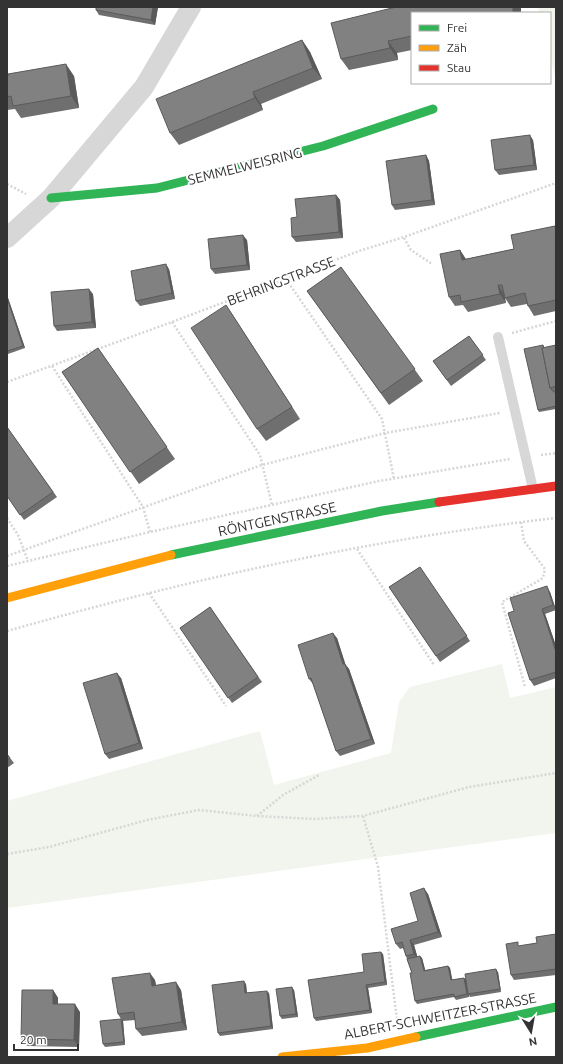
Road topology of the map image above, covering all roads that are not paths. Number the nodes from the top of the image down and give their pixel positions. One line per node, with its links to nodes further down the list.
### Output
1 (191, 7): 3 (street)
2 (433, 109): 3 (street, SEMMELWEISRING)
3 (51, 198): 4 (street)
4 (7, 238)
5 (498, 337): 7 (lane)
6 (556, 486): 7 (street, RÖNTGENSTRASSE)
7 (533, 489): 8 (street, RÖNTGENSTRASSE)
8 (7, 598)
9 (556, 1007): 10 (street, ALBERT-SCHWEITZER-STRASSE)
10 (368, 1052): 11 (street, ALBERT-SCHWEITZER-STRASSE)
11 (282, 1057)

